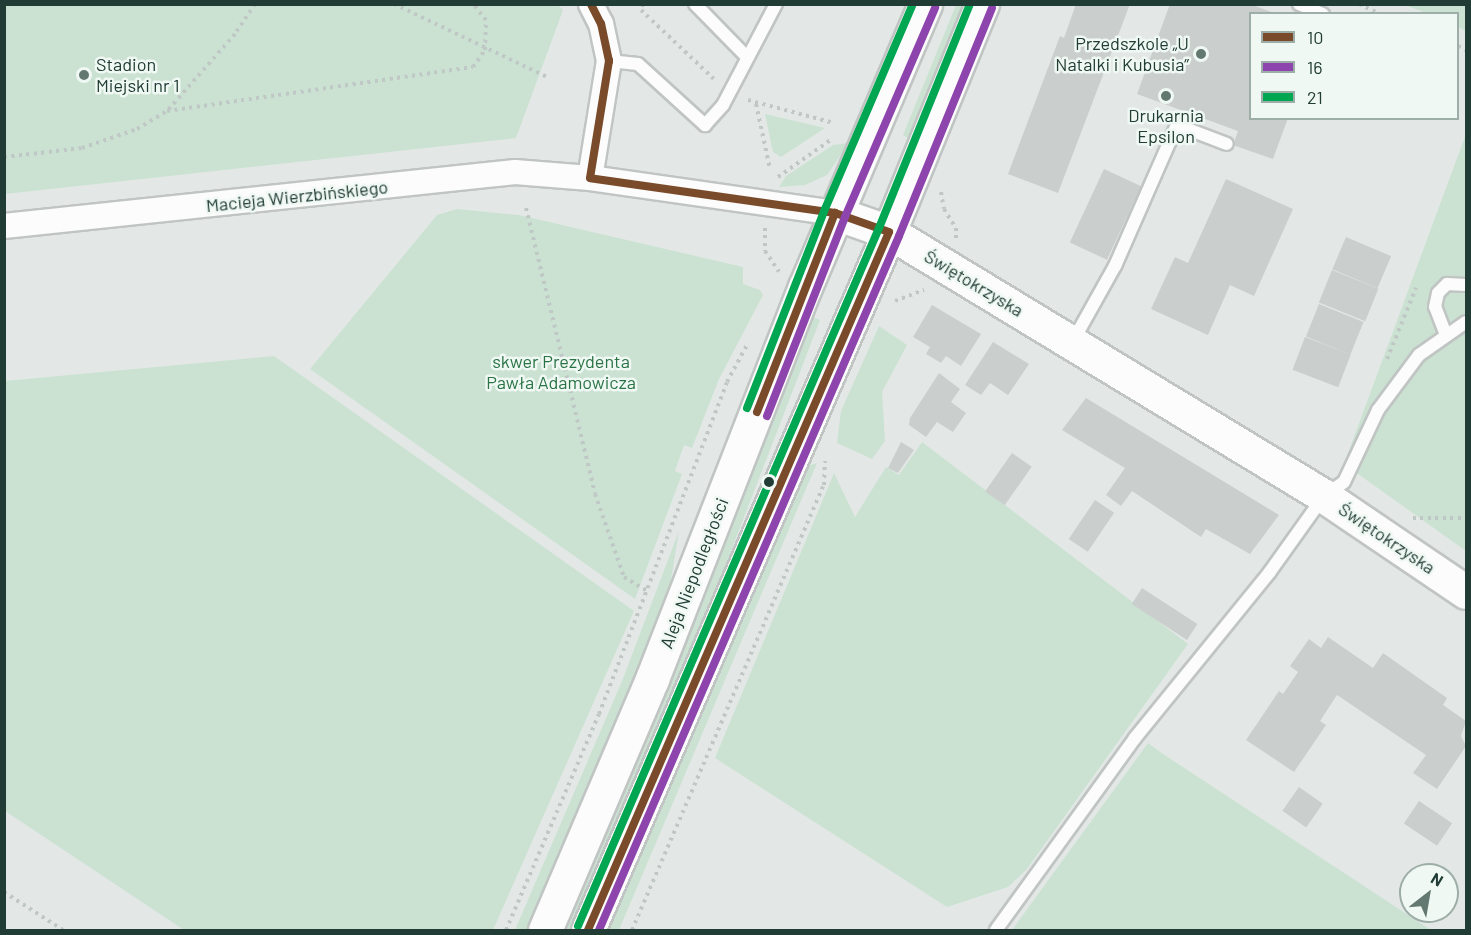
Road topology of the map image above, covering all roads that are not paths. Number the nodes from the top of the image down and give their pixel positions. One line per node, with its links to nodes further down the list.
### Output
1 (591, 4): 9 (street)
2 (695, 4): 8 (lane)
3 (776, 4): 8 (lane)
4 (925, 4): 12 (street, Aleja Niepodległości)
5 (982, 4): 14 (street)
6 (1299, 4): 7 (lane)
7 (1318, 12)
8 (746, 56): 9 (lane)
9 (609, 61): 11 (street)
10 (1227, 144): 18 (lane)
11 (590, 178): 12 (street, Świętokrzyska); 13 (street, Macieja Wierzbińskiego)
12 (835, 213): 14 (street, Świętokrzyska); 21 (street, Aleja Niepodległości)
13 (4, 226)
14 (889, 232): 18 (street, Świętokrzyska); 22 (street)
15 (1467, 285): 17 (lane)
16 (1467, 322): 17 (lane)
17 (1446, 335): 19 (lane)
18 (1073, 342): 19 (street, Świętokrzyska)
19 (1324, 496): 20 (street, Świętokrzyska); 23 (lane)
20 (1467, 592)
21 (545, 930)
22 (588, 930)
23 (996, 930)

